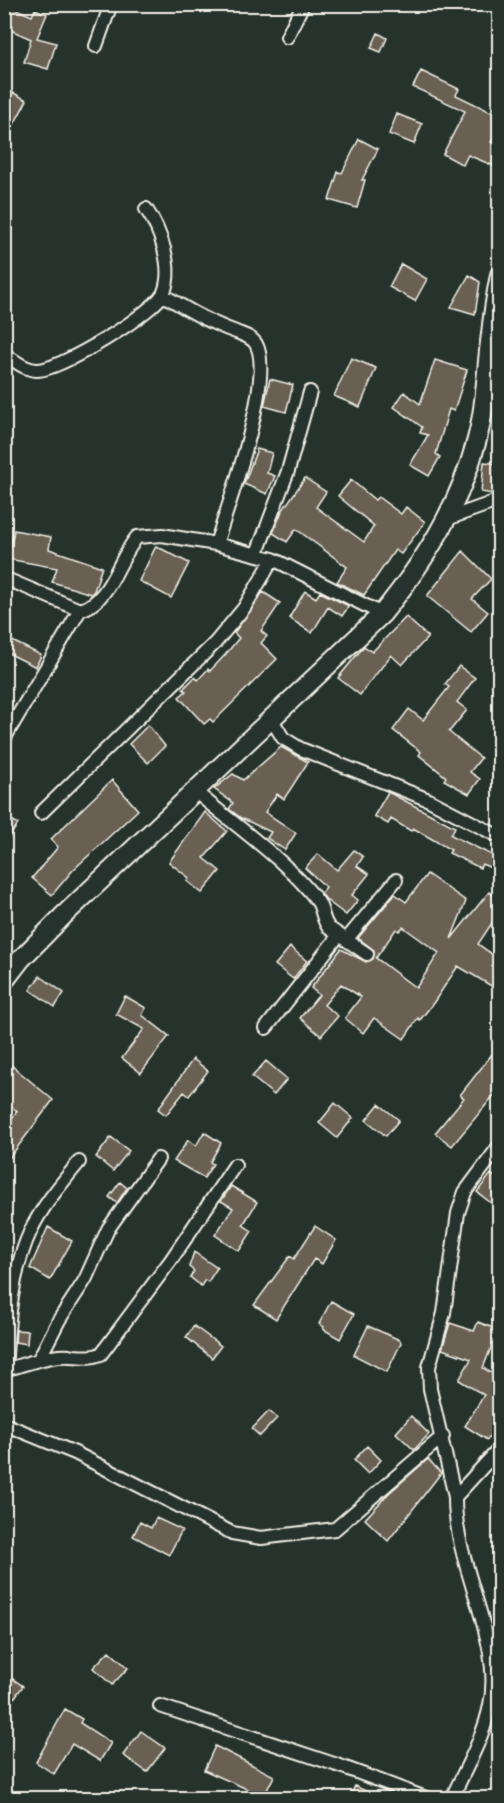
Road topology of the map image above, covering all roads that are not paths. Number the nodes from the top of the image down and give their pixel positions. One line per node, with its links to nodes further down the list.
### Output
1 (111, 4): 4 (street)
2 (303, 4): 3 (street)
3 (287, 37)
4 (96, 46)
5 (146, 209): 7 (street)
6 (500, 275): 11 (main road)
7 (163, 295): 8 (street); 12 (street)
8 (4, 354)
9 (310, 392): 13 (street)
10 (497, 505): 11 (street)
11 (447, 519): 17 (main road)
12 (216, 544): 13 (street); 16 (street)
13 (257, 553): 14 (street)
14 (273, 559): 17 (street); 21 (street)
15 (4, 578): 16 (street)
16 (80, 610): 19 (street)
17 (382, 614): 18 (main road)
18 (273, 720): 20 (main road); 22 (street)
19 (4, 739)
20 (196, 792): 24 (street); 26 (main road)
21 (41, 813)
22 (500, 834)
23 (396, 880): 24 (street)
24 (342, 938): 25 (street); 27 (street)
25 (367, 954)
26 (4, 981)
27 (266, 1028)
28 (500, 1145): 35 (street)
29 (158, 1159): 32 (street)
30 (79, 1162): 33 (street)
31 (235, 1166): 32 (street)
32 (39, 1359): 33 (street)
33 (5, 1370)
34 (4, 1424): 35 (street)
35 (443, 1436): 37 (street)
36 (500, 1448): 37 (street)
37 (455, 1497): 40 (street)
38 (160, 1706): 39 (street)
39 (426, 1798)
40 (452, 1798)

